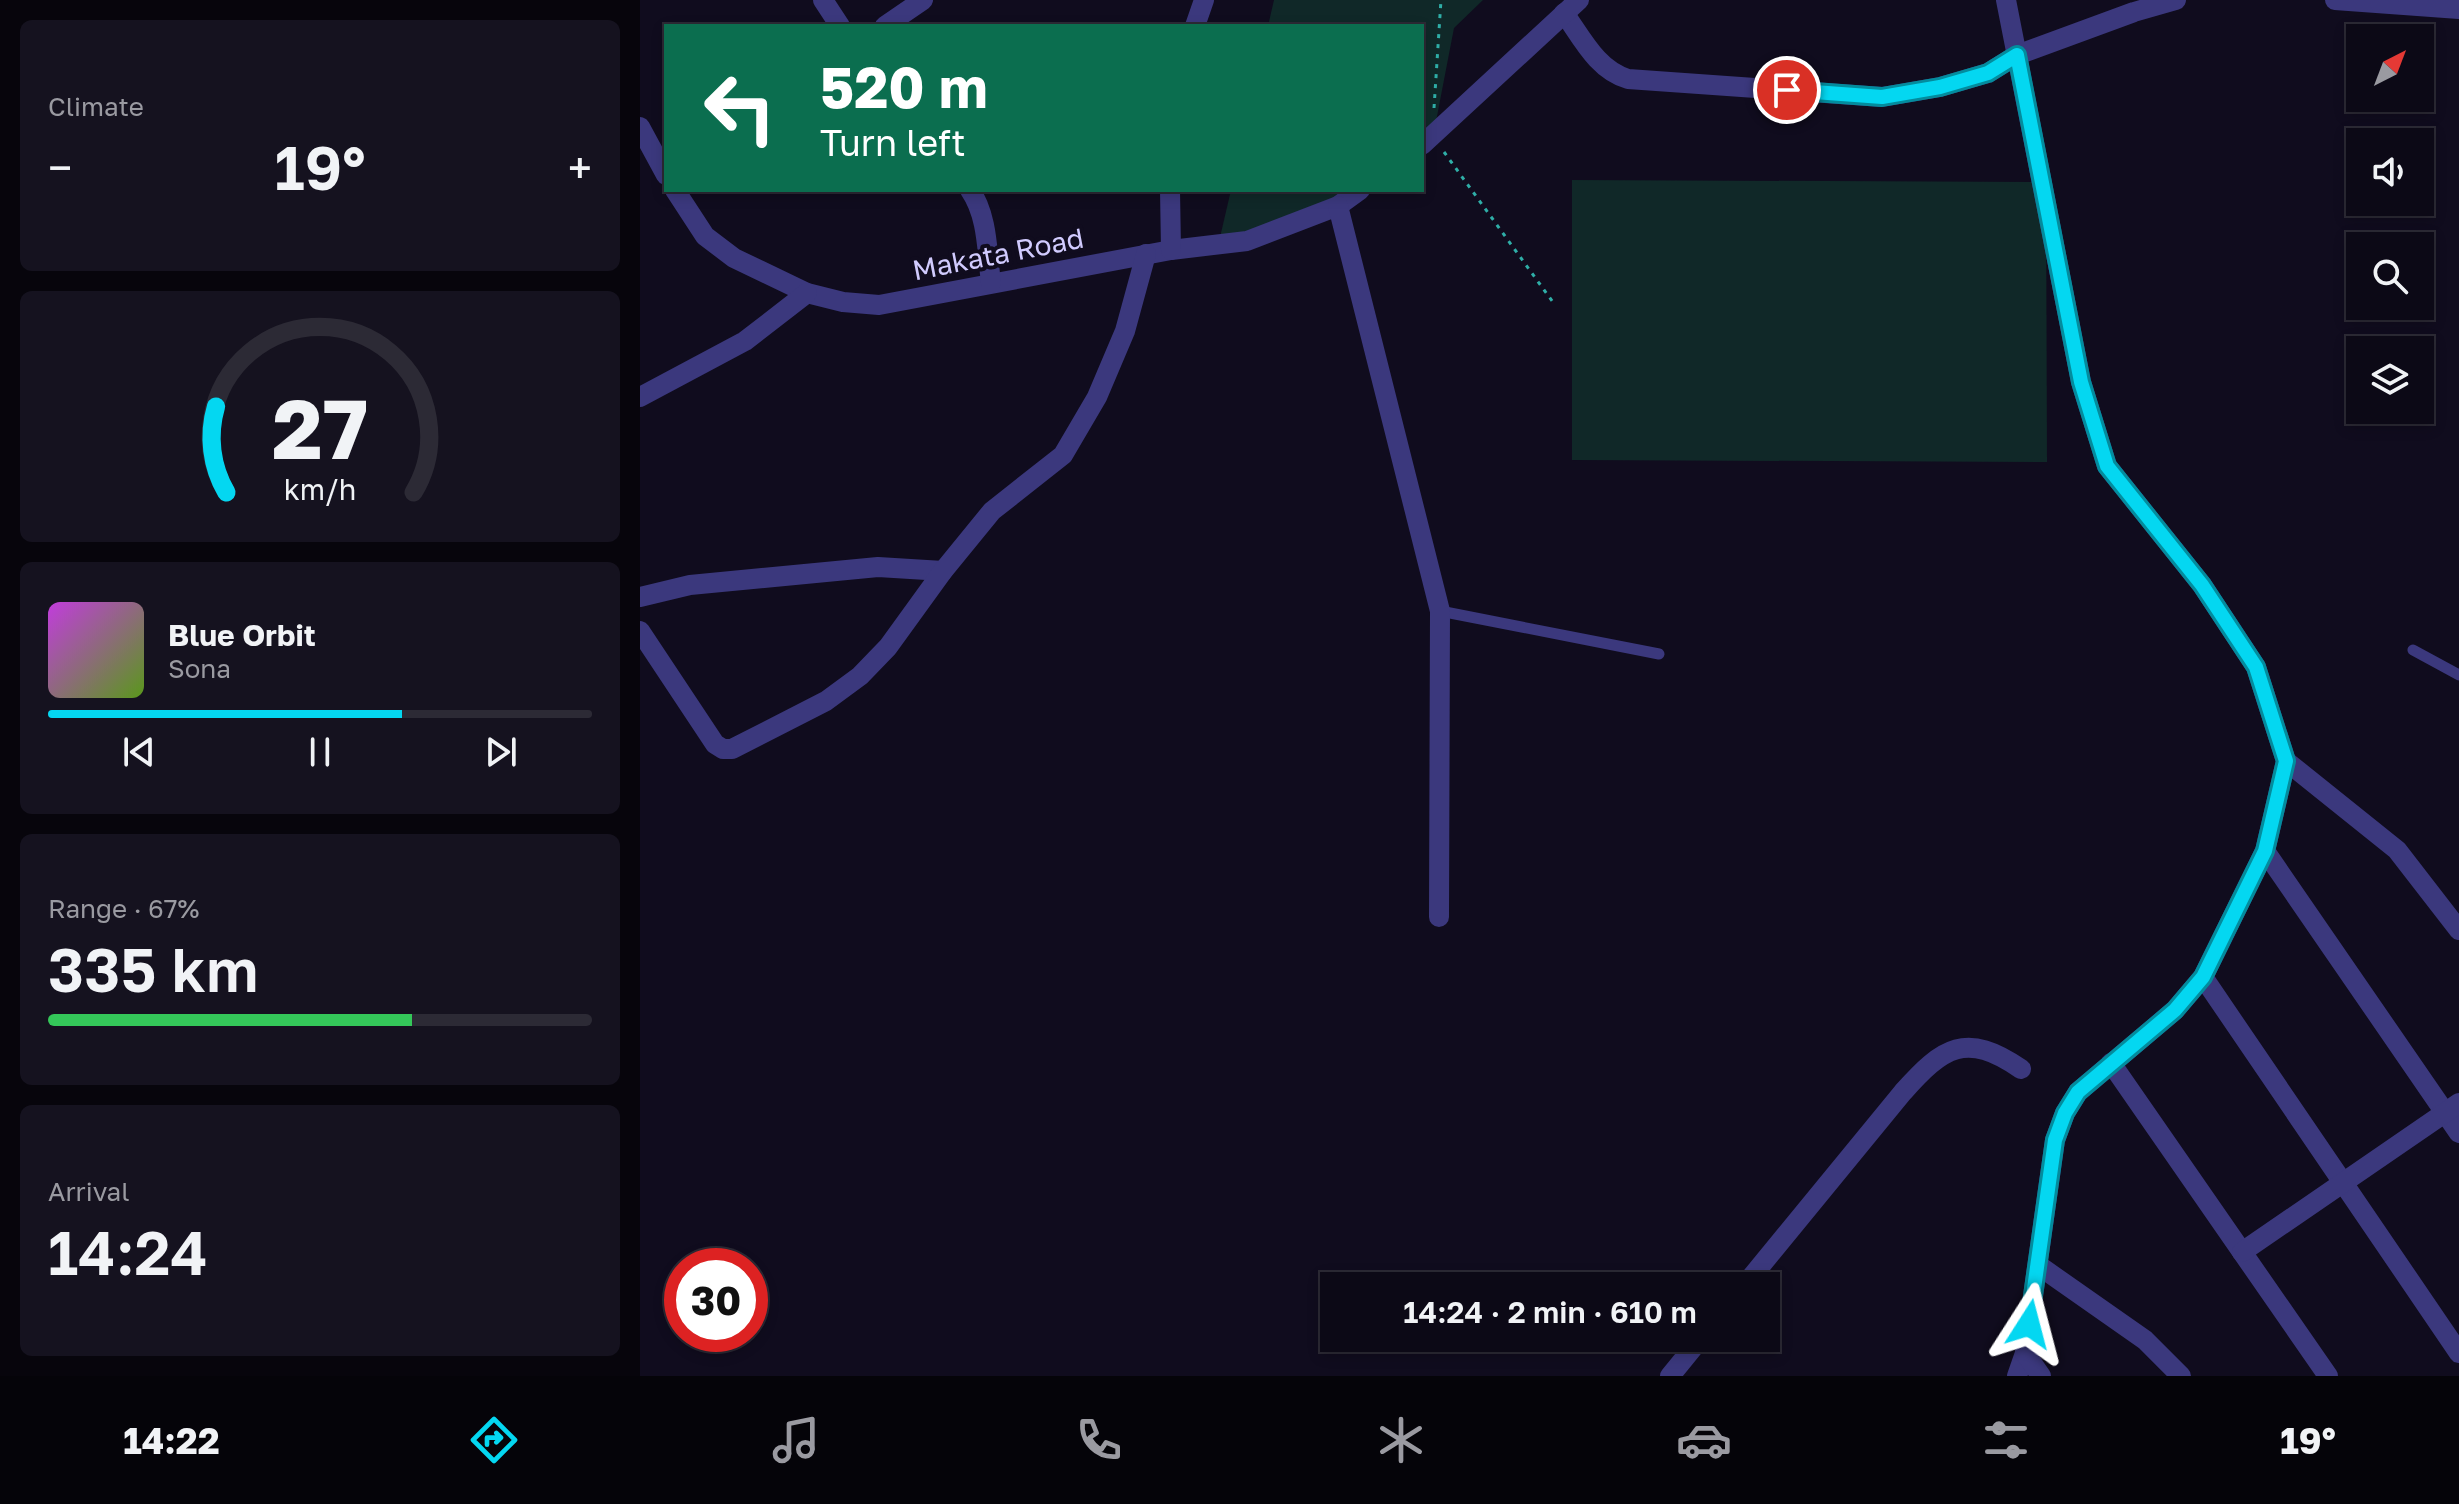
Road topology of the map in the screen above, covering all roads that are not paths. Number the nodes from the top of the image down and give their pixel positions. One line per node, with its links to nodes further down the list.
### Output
1 (823, 0): 9 (street)
2 (923, 0): 10 (street)
3 (1204, 0): 11 (street)
4 (2006, 0): 12 (street)
5 (2335, 0): 8 (street)
6 (2166, 1): 12 (street)
7 (1572, 7): 12 (street); 14 (street)
8 (2459, 9)
9 (839, 24)
10 (888, 24)
11 (1196, 24)
12 (2017, 55): 33 (street)
13 (640, 127): 15 (street)
14 (1427, 141)
15 (664, 171)
16 (676, 192): 24 (street, Makata Road)
17 (971, 192): 23 (street)
18 (1170, 192): 21 (street)
19 (1357, 192): 20 (street, Makata Road)
20 (1338, 206): 21 (street, Makata Road); 28 (street)
21 (1171, 250): 22 (street, Makata Road)
22 (1146, 254): 23 (street, Makata Road); 26 (street)
23 (991, 283): 24 (street, Makata Road)
24 (807, 293): 25 (street)
25 (640, 397)
26 (943, 571): 27 (street); 29 (street)
27 (640, 597)
28 (1440, 611): 31 (lane); 35 (street)
29 (640, 631)
30 (2413, 650): 32 (lane)
31 (1659, 654)
32 (2459, 675)
33 (2286, 761): 34 (street); 36 (street)
34 (2265, 851): 37 (street); 40 (street)
35 (1439, 917)
36 (2459, 930)
37 (2203, 977): 38 (street); 42 (street)
38 (2111, 1063): 43 (street); 44 (street)
39 (2021, 1069): 45 (street)
40 (2452, 1108): 41 (street); 42 (street)
41 (2459, 1133)
42 (2343, 1183): 43 (street); 48 (street)
43 (2242, 1252): 53 (street)
44 (2038, 1265): 47 (street); 52 (street)
45 (1755, 1272)
46 (1690, 1352): 49 (street)
47 (2025, 1353): 50 (street); 51 (street)
48 (2459, 1353)
49 (1670, 1376)
50 (2017, 1376)
51 (2041, 1376)
52 (2181, 1376)
53 (2328, 1376)

